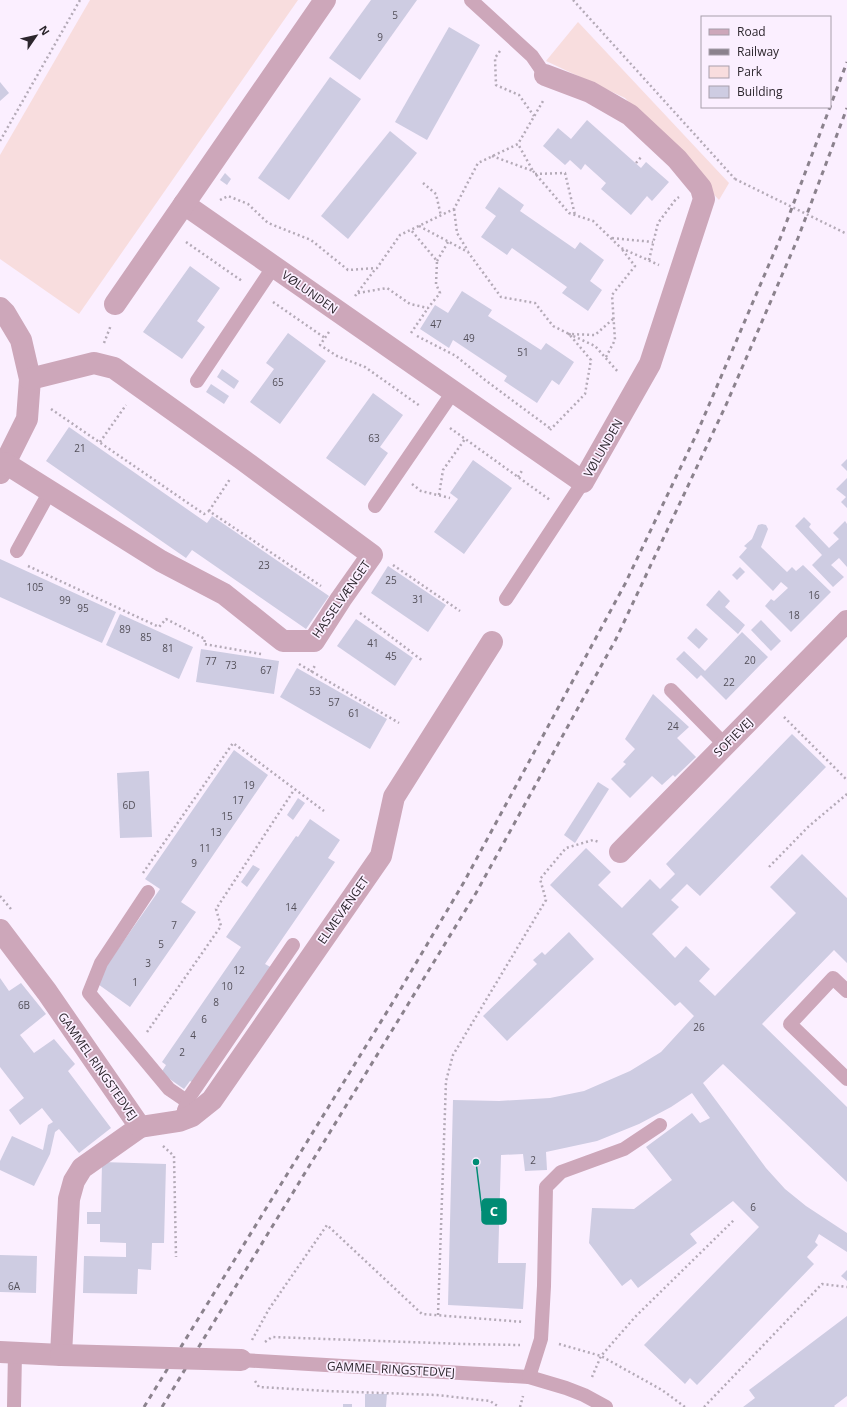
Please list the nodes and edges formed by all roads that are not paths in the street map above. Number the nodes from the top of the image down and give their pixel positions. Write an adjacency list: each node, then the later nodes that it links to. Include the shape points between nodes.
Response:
1 (325, 0): 4 (street)
2 (472, 0): 3 (lane, via 532,56)
3 (545, 75): 12 (street, VØLUNDEN, via 590,92 630,115 678,159 701,188 704,199 650,364)
4 (184, 204): 5 (street, VØLUNDEN); 6 (street)
5 (274, 266): 8 (lane); 10 (street, VØLUNDEN)
6 (115, 304)
7 (0, 308): 9 (street, HASSELVÆNGET, via 21,340)
8 (197, 381)
9 (29, 389): 11 (street, HASSELVÆNGET, via 27,419); 13 (street, HASSELVÆNGET, via 94,363 114,368 372,555 314,641 283,641 224,594 161,561)
10 (453, 392): 12 (street, VØLUNDEN); 14 (lane)
11 (3, 468): 13 (street, HASSELVÆNGET)
12 (583, 482): 16 (lane)
13 (50, 491): 15 (lane)
14 (375, 506)
15 (17, 551)
16 (506, 599)
17 (847, 621): 20 (street, SOFIEVEJ)
18 (492, 642): 28 (street, ELMEVÆNGET, via 394,797 381,856 212,1100 192,1116)
19 (671, 690): 20 (lane)
20 (725, 745): 21 (street, SOFIEVEJ)
21 (620, 852)
22 (148, 892): 27 (lane, via 102,963 89,994 169,1089)
23 (0, 930): 30 (street, GAMMEL RINGSTEDVEJ, via 47,992)
24 (293, 945): 27 (lane)
25 (847, 991): 26 (lane, via 833,978 790,1024)
26 (847, 1078)
27 (188, 1102): 28 (lane)
28 (179, 1122): 30 (street, ELMEVÆNGET)
29 (660, 1125): 34 (lane, via 624,1149 561,1172 546,1187 541,1339)
30 (140, 1127): 32 (street, GAMMEL RINGSTEDVEJ, via 82,1168 74,1181 69,1199)
31 (8, 1353): 32 (street, GAMMEL RINGSTEDVEJ); 35 (lane)
32 (61, 1355): 33 (street, GAMMEL RINGSTEDVEJ, bridge)
33 (246, 1356): 34 (lane, GAMMEL RINGSTEDVEJ)
34 (529, 1377): 36 (lane, GAMMEL RINGSTEDVEJ, via 584,1395)
35 (14, 1407)
36 (606, 1407)

